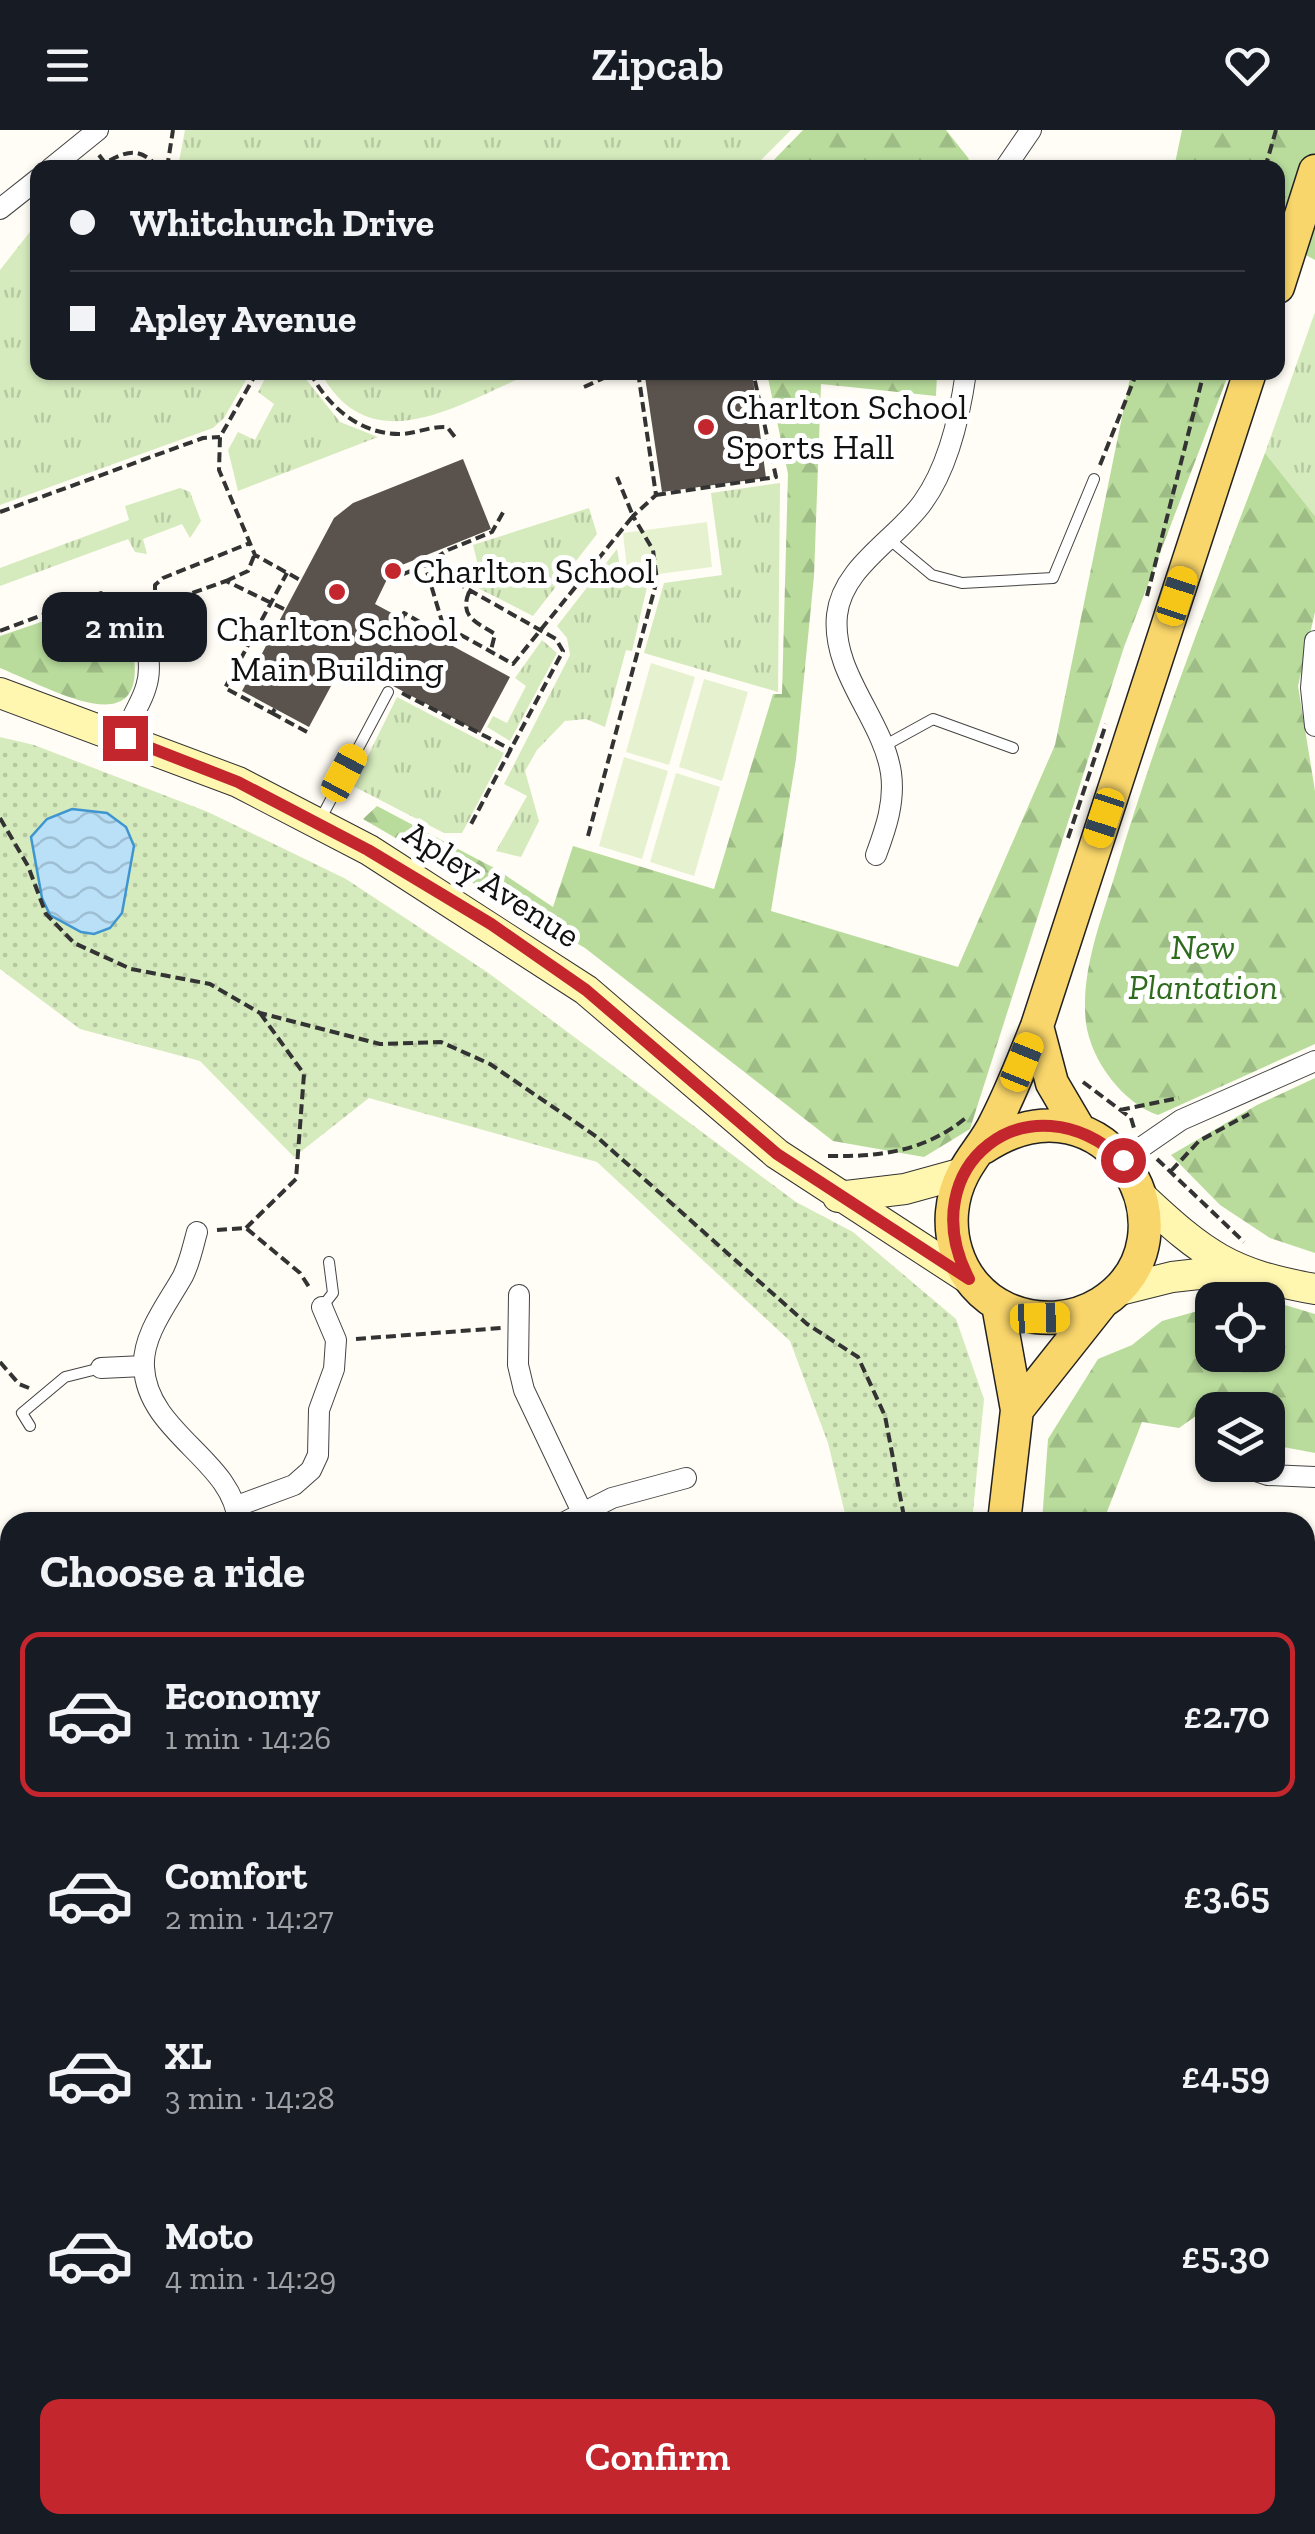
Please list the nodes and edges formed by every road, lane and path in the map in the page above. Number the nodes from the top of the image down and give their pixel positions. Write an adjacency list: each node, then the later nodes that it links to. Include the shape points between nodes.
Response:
1 (173, 130): 9 (path)
2 (1031, 130): 10 (street)
3 (1276, 130): 11 (path)
4 (92, 135): 5 (street); 6 (path)
5 (62, 160)
6 (104, 160)
7 (113, 160): 8 (path, via 129,150)
8 (150, 160)
9 (168, 160)
10 (1010, 160)
11 (1267, 160)
12 (1315, 172): 15 (main road)
13 (30, 184): 14 (street)
14 (0, 208)
15 (1285, 265)
16 (253, 380): 26 (path)
17 (316, 380): 27 (path, via 356,423 400,434 447,427)
18 (599, 380): 25 (path)
19 (639, 380): 30 (path)
20 (756, 380): 30 (path, via 776,477)
21 (965, 380): 34 (street, via 960,417 927,497)
22 (1134, 380): 29 (path)
23 (1202, 380): 44 (path)
24 (1247, 380): 69 (main road)
25 (584, 387)
26 (220, 437): 32 (path); 35 (path, via 219,470)
27 (456, 437)
28 (617, 477): 33 (path)
29 (1094, 479): 34 (lane, via 1054,578 962,582 932,575)
30 (656, 495): 33 (path)
31 (505, 510): 37 (path, via 492,532)
32 (0, 512)
33 (632, 516): 49 (path); 65 (path, via 652,550 658,580)
34 (890, 540): 59 (street, via 846,586 837,615 840,649)
35 (250, 543): 36 (path); 46 (path, via 163,578)
36 (255, 555): 38 (path); 41 (path, via 248,571)
37 (425, 565): 39 (path, via 394,578); 42 (path); 48 (path)
38 (287, 573): 40 (path); 43 (path)
39 (389, 574)
40 (300, 580)
41 (226, 581): 43 (path); 46 (path)
42 (470, 592): 49 (path); 52 (path, via 470,620 495,634)
43 (269, 604): 45 (path); 57 (path, via 226,688)
44 (1145, 606)
45 (284, 609)
46 (138, 616): 50 (path, via 101,593); 58 (street, via 148,653 146,686)
47 (402, 618): 48 (path, via 404,613 440,633)
48 (443, 626): 52 (path)
49 (540, 629): 52 (path, via 513,664); 61 (path, via 556,638 562,656)
50 (0, 631)
51 (1315, 641): 56 (street)
52 (490, 652)
53 (388, 692): 61 (path, via 398,691); 63 (lane)
54 (0, 693): 58 (street, Apley Avenue)
55 (1107, 719): 66 (path)
56 (1315, 726)
57 (307, 732)
58 (125, 738): 63 (street, Apley Avenue, via 238,782)
59 (881, 748): 60 (lane, via 932,719); 67 (street, via 891,771 891,813)
60 (1013, 748)
61 (512, 750): 64 (path)
62 (0, 818): 68 (path, via 46,914 74,943 131,969 210,984)
63 (318, 824): 83 (street, Apley Avenue, via 491,924 586,990 777,1154)
64 (470, 826)
65 (588, 836)
66 (1065, 851)
67 (876, 854)
68 (260, 1013): 85 (path, via 304,1074 296,1179); 108 (path, via 380,1044 441,1042 490,1064 597,1136 807,1324 858,1357 885,1416)
69 (1037, 1026): 77 (main road, via 1052,1083); 79 (main road)
70 (1315, 1061): 80 (street, via 1181,1120)
71 (1077, 1078): 75 (path)
72 (1187, 1096): 75 (path)
73 (1262, 1107): 82 (path, via 1199,1142)
74 (977, 1108): 78 (path, via 940,1140 871,1156)
75 (1120, 1110): 76 (path)
76 (1131, 1118)
77 (1079, 1129): 79 (main road, via 1028,1126); 80 (main road)
78 (812, 1149)
79 (973, 1160): 83 (street, via 905,1189); 89 (main road, via 953,1199 950,1226)
80 (1123, 1160): 84 (main road)
81 (1164, 1164): 82 (path)
82 (1171, 1171): 87 (path)
83 (838, 1196): 89 (street, Apley Avenue)
84 (1142, 1197): 87 (street, via 1182,1234); 92 (main road, via 1144,1231 1135,1263)
85 (246, 1228): 86 (path); 94 (path, via 300,1272)
86 (197, 1232): 97 (street, via 185,1272 156,1320)
87 (1240, 1256): 90 (street); 92 (street)
88 (329, 1262): 94 (lane, via 333,1293)
89 (969, 1279): 93 (main road)
90 (1315, 1288)
91 (519, 1295): 95 (street)
92 (1109, 1296): 93 (main road, via 1083,1312 1051,1318); 99 (main road)
93 (998, 1305): 99 (main road)
94 (322, 1307): 96 (street)
95 (519, 1327): 96 (path); 106 (street, via 524,1390)
96 (336, 1340): 105 (street, via 311,1470)
97 (144, 1366): 98 (street); 104 (street, via 164,1416)
98 (101, 1368): 100 (lane, via 65,1377 22,1414)
99 (1017, 1410): 109 (main road)
100 (30, 1426)
101 (1285, 1476): 102 (street)
102 (1315, 1477)
103 (686, 1478): 107 (street)
104 (236, 1512)
105 (242, 1512)
106 (572, 1512)
107 (585, 1512)
108 (903, 1512)
109 (1005, 1512)

